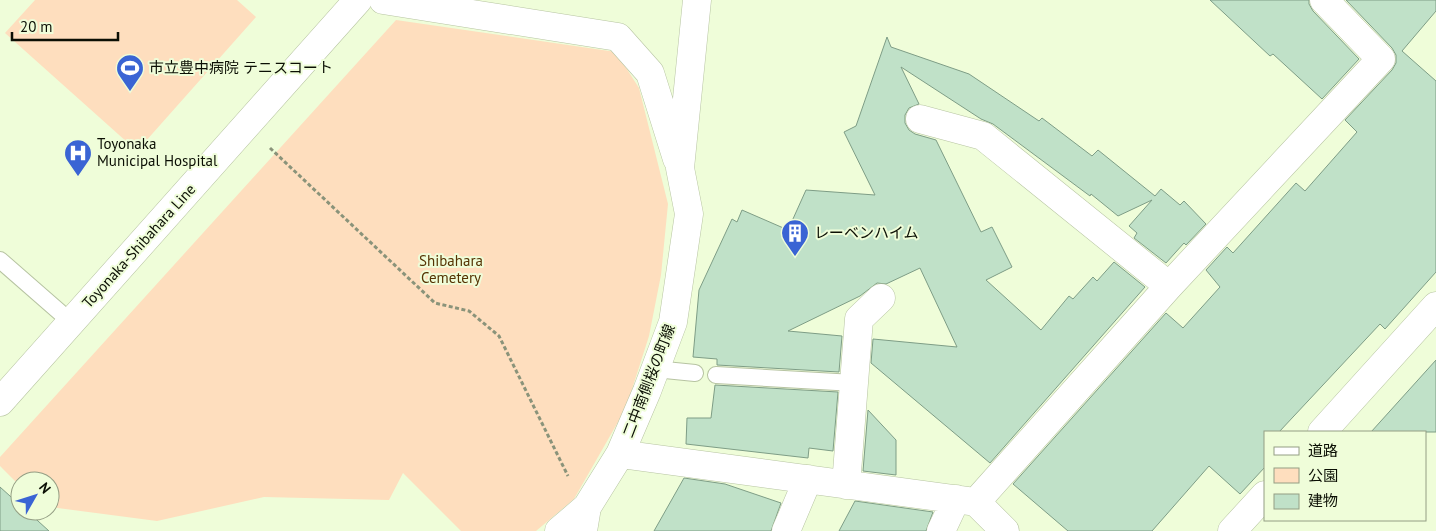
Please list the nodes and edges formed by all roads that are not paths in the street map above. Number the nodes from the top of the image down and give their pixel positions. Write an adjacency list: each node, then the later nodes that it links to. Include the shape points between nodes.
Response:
1 (358, 0): 11 (street, Toyonaka-Shibahara Line)
2 (383, 0): 6 (street, via 618,37 650,74)
3 (697, 0): 6 (street, 二中南側桜の町線)
4 (1324, 0): 8 (street, via 1381,59)
5 (920, 118): 8 (street, via 983,136)
6 (680, 168): 12 (street, 二中南側桜の町線, via 690,214 673,322)
7 (0, 260): 11 (lane)
8 (1170, 286): 22 (street)
9 (881, 298): 15 (street, via 859,319)
10 (1436, 306): 17 (street)
11 (71, 322): 16 (street, Toyonaka-Shibahara Line)
12 (655, 369): 13 (lane); 18 (street, 二中南側桜の町線)
13 (694, 373)
14 (716, 374): 15 (lane)
15 (854, 382): 20 (street)
16 (0, 402)
17 (1323, 431)
18 (620, 454): 19 (street, 二中南側桜の町線); 23 (street)
19 (808, 479): 20 (street, 二中南側桜の町線); 25 (street)
20 (846, 485): 22 (street, 二中南側桜の町線)
21 (1264, 496): 28 (street)
22 (966, 501): 26 (street); 27 (street)
23 (585, 519): 24 (street)
24 (559, 531)
25 (786, 531)
26 (941, 531)
27 (1005, 531)
28 (1232, 531)

